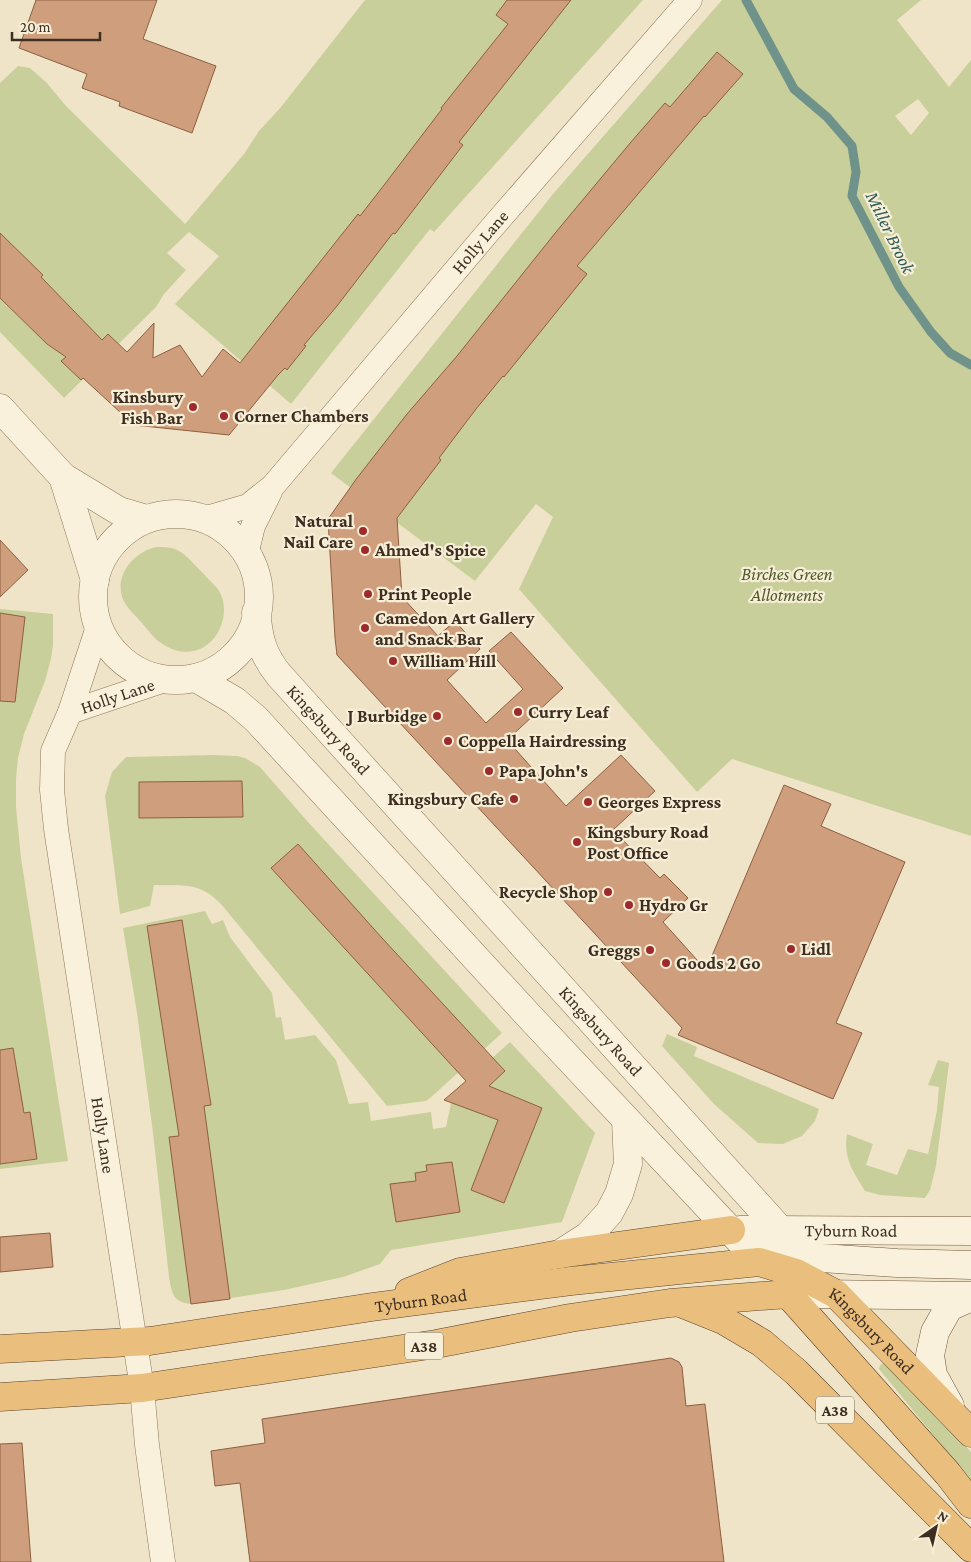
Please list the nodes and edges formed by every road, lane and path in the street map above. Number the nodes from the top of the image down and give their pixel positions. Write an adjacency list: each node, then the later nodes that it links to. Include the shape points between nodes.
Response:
1 (690, 0): 4 (street, Holly Lane)
2 (0, 408): 3 (street)
3 (63, 477): 5 (street, via 119,511); 8 (street)
4 (273, 486): 6 (street, Holly Lane, via 248,506); 7 (street, Holly Lane, via 253,526)
5 (146, 519): 6 (street, via 166,514 185,514); 8 (street, via 121,535 109,548)
6 (203, 519): 7 (street, via 232,535)
7 (246, 555): 9 (street, via 258,592)
8 (95, 580): 10 (street, via 93,602)
9 (256, 612): 11 (street, via 253,630 239,652 217,670); 16 (street, Kingsbury Road, via 260,642 268,662 279,675)
10 (98, 627): 12 (street, via 114,653 127,664 149,676); 13 (street, Holly Lane)
11 (196, 678): 12 (street); 14 (street, via 235,701 256,719)
12 (165, 680): 13 (street, Holly Lane)
13 (70, 712): 27 (street, Holly Lane, via 54,751 52,790 56,829)
14 (626, 1120): 15 (street); 18 (street, via 628,1164 619,1194 609,1213 588,1236)
15 (731, 1230): 16 (street, Tyburn Road); 18 (highway); 19 (street, via 773,1249); 20 (street)
16 (780, 1230): 17 (street, Tyburn Road); 19 (street, Kingsbury Road)
17 (971, 1232)
18 (560, 1254): 26 (highway, via 460,1272)
19 (806, 1257): 21 (street); 23 (street, Kingsbury Road)
20 (759, 1262): 22 (street); 23 (highway, Tyburn Road, via 796,1273); 26 (highway, Tyburn Road, via 571,1281)
21 (971, 1264)
22 (788, 1294): 23 (street, Tyburn Road); 25 (highway, A38); 32 (highway)
23 (836, 1294): 24 (street, Tyburn Road); 31 (highway, Kingsbury Road)
24 (971, 1296): 31 (street, via 950,1307 935,1332 930,1355 933,1375)
25 (677, 1302): 29 (highway, A38, via 570,1318 436,1344); 33 (highway, A38, via 723,1320 776,1353)
26 (372, 1307): 27 (highway, Tyburn Road)
27 (135, 1342): 28 (highway, Tyburn Road); 29 (street, Holly Lane)
28 (0, 1348)
29 (142, 1388): 30 (highway, A38); 34 (street, Holly Lane)
30 (0, 1397)
31 (964, 1427)
32 (971, 1504)
33 (971, 1548)
34 (163, 1562)

